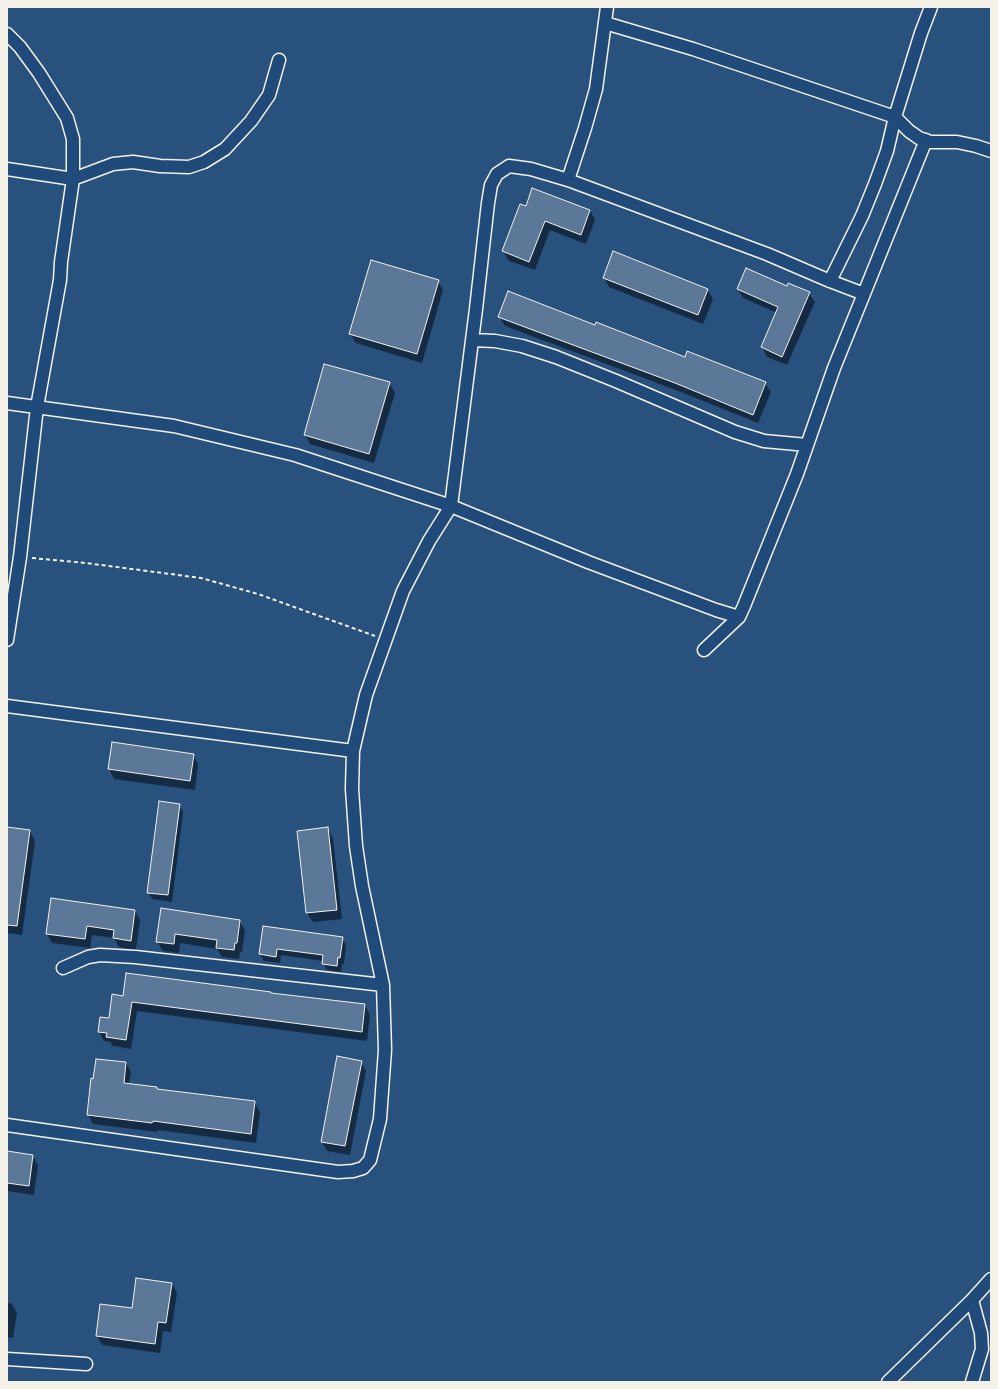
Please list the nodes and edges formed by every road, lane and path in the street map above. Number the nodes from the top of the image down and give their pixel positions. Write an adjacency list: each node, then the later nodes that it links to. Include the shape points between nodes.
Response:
1 (608, 7): 3 (street)
2 (931, 7): 6 (street)
3 (605, 23): 6 (street, via 693,49); 11 (street, via 596,89)
4 (7, 34): 10 (street, via 39,73 67,118 73,139)
5 (279, 60): 10 (street, via 269,94 250,121 224,149 204,162 189,167 133,162 113,164)
6 (895, 118): 7 (street, via 909,131); 12 (street, via 875,184)
7 (926, 140): 8 (street, via 957,142); 13 (street)
8 (991, 151)
9 (7, 169): 10 (street)
10 (73, 179): 16 (street, via 60,280)
11 (568, 180): 12 (street, via 760,251); 14 (street, via 531,169 509,166 497,174 491,185 488,203)
12 (830, 281): 13 (street)
13 (864, 294): 17 (street)
14 (472, 340): 17 (street, via 522,346 556,356 735,432 764,441); 18 (street)
15 (7, 403): 16 (street)
16 (36, 407): 18 (street, via 174,426 295,455); 19 (street)
17 (807, 445): 20 (street)
18 (451, 506): 20 (street, via 588,562); 21 (street, via 403,591)
19 (20, 558): 21 (path, via 86,563 201,578 258,594); 22 (street)
20 (739, 617): 23 (street)
21 (386, 639): 25 (street, via 366,695)
22 (7, 640)
23 (704, 650)
24 (7, 706): 25 (street)
25 (353, 751): 27 (street, via 352,789 356,846)
26 (62, 968): 27 (street, via 100,955)
27 (383, 985): 28 (street, via 385,1050 380,1119 370,1160 364,1168 338,1172)
28 (7, 1125)
29 (991, 1279): 30 (street)
30 (972, 1300): 33 (street); 34 (street, via 981,1333 982,1349)
31 (7, 1359): 32 (street)
32 (86, 1364)
33 (888, 1382)
34 (972, 1382)

